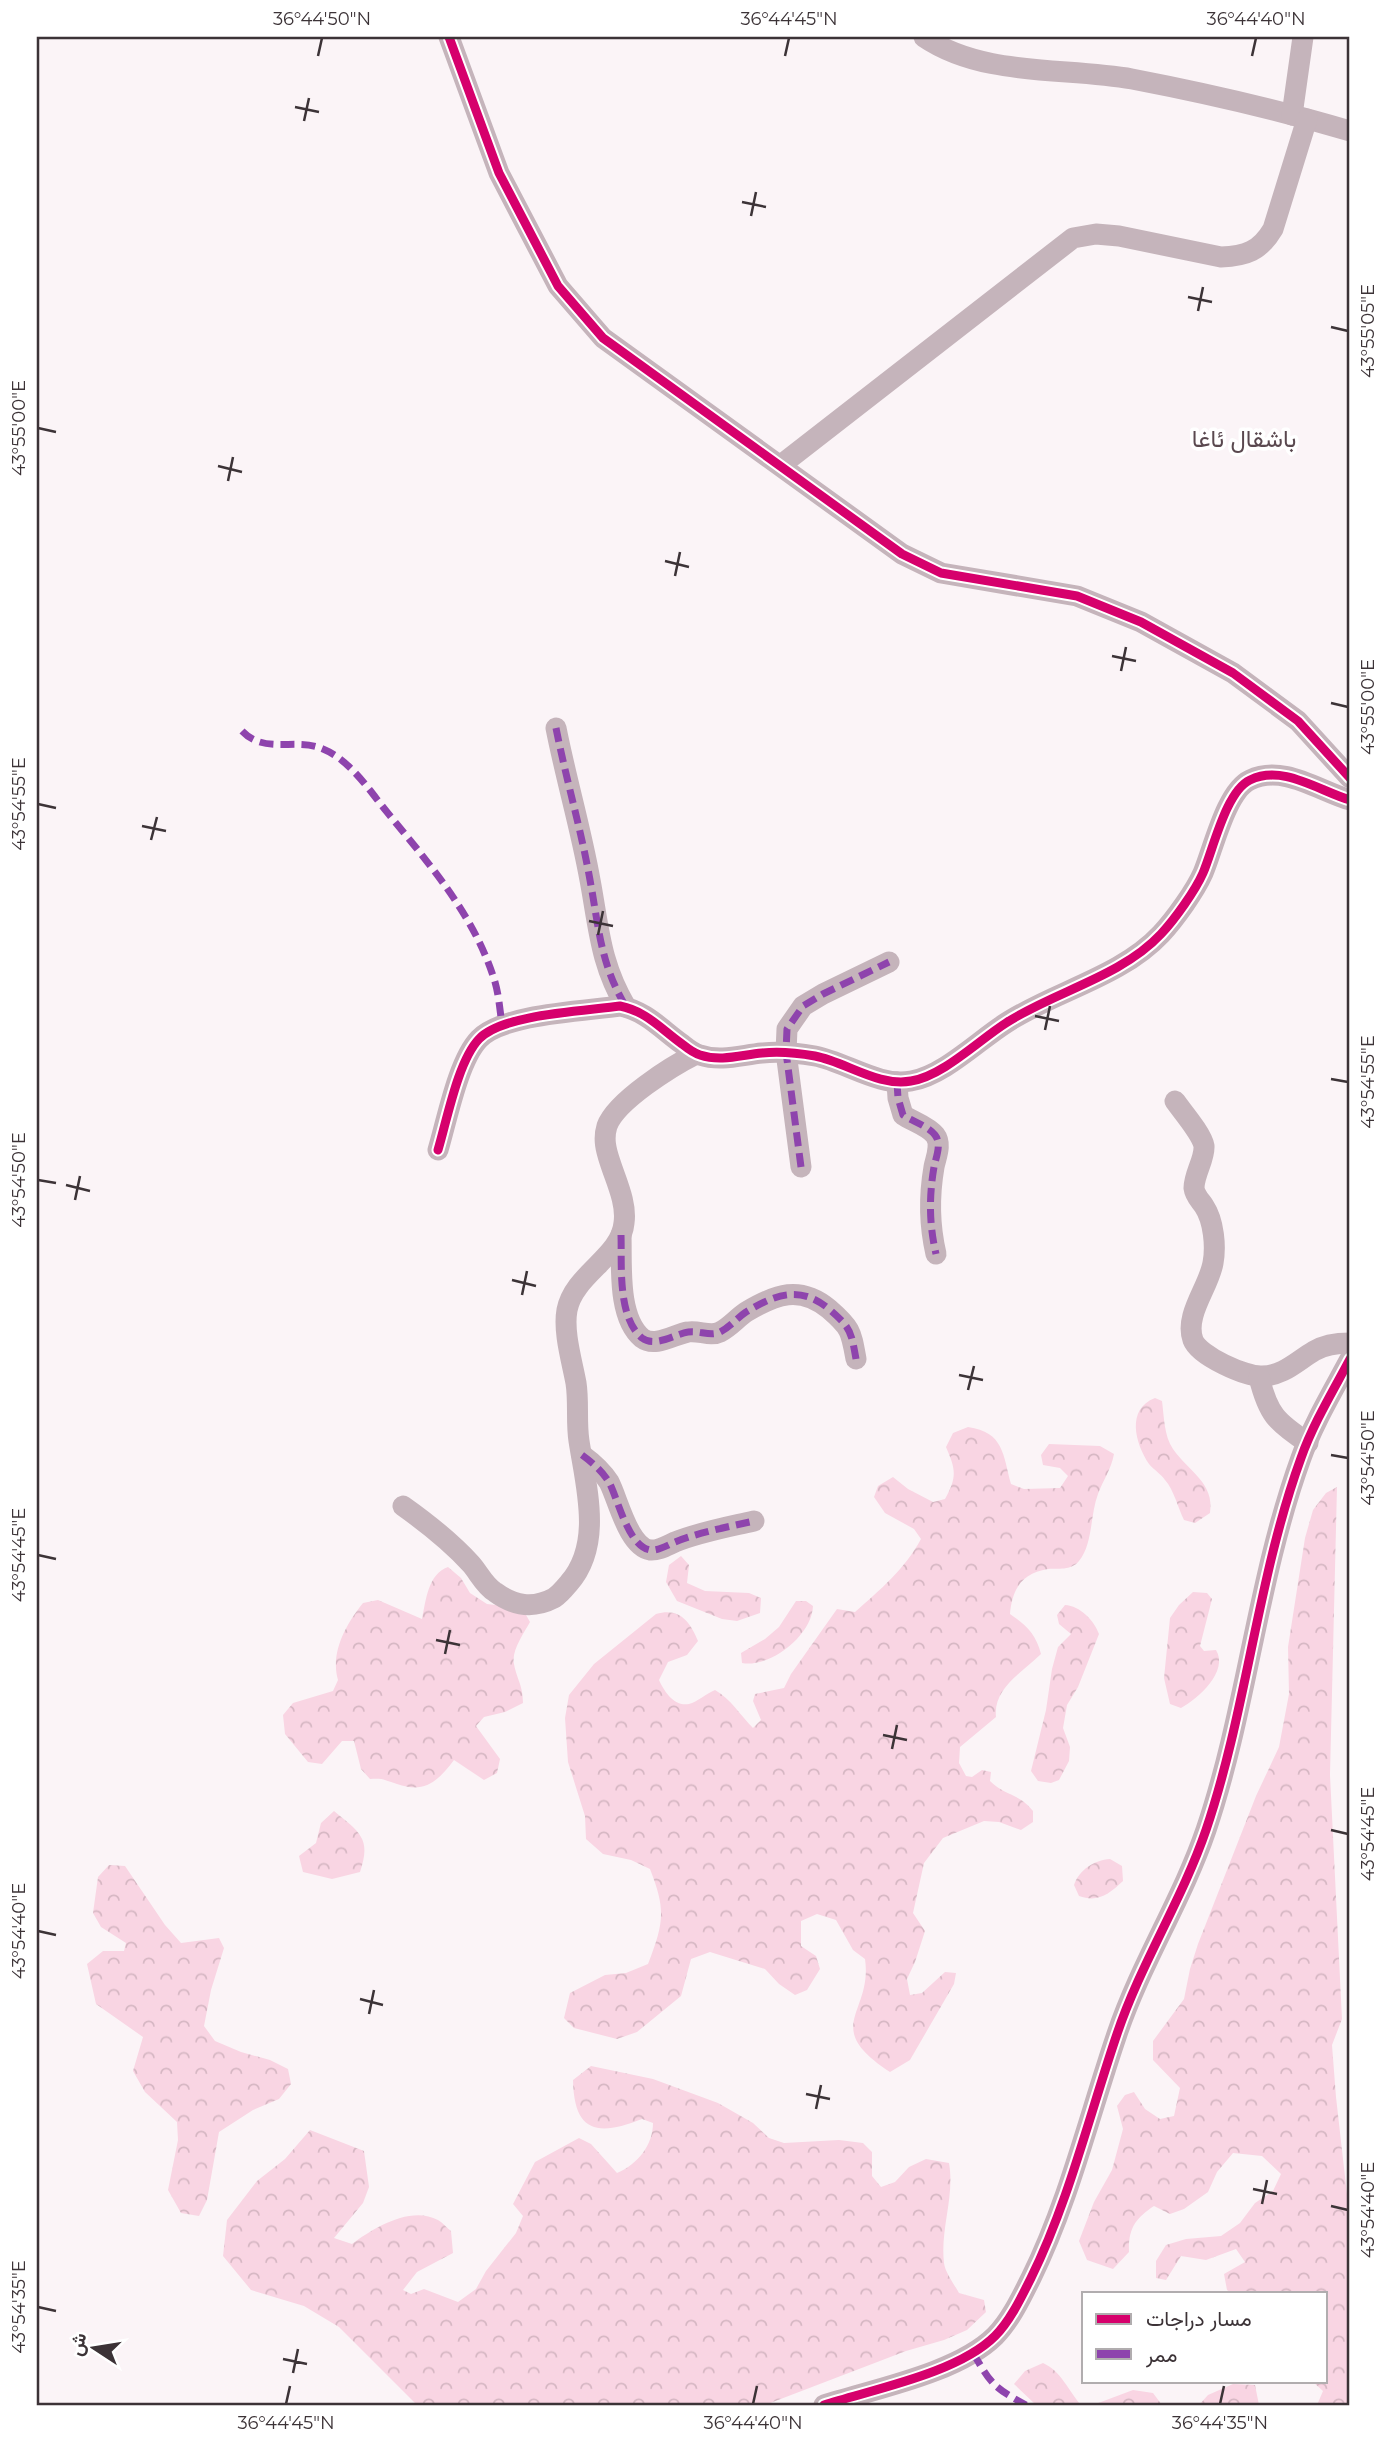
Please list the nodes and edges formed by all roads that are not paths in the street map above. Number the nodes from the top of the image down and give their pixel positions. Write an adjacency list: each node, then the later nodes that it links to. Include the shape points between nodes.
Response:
1 (449, 37): 6 (street, via 499,173 558,286 603,338)
2 (924, 37): 4 (street, via 944,50 995,63 1129,79)
3 (1303, 37): 4 (street)
4 (1300, 117): 5 (street); 6 (street, via 1273,229 1265,243 1236,257 1221,257 1119,236 1073,238)
5 (1350, 131)
6 (780, 466): 8 (street, via 902,554 941,573 1077,596 1141,622 1233,673 1298,721)
7 (556, 728): 11 (street, via 600,945)
8 (1350, 778)
9 (1350, 800): 14 (street, via 1280,774 1247,781 1227,809 1203,874 1161,935 1077,989 1006,1023 938,1070 915,1081)
10 (889, 962): 12 (street, via 803,1006 787,1029)
11 (626, 1007): 13 (street, via 646,1015); 16 (street, via 515,1020 480,1038 458,1081)
12 (786, 1052): 13 (street, via 713,1058); 14 (street, via 815,1056); 17 (street)
13 (696, 1054): 18 (street, via 649,1083 606,1128 604,1141 623,1206)
14 (897, 1082): 19 (street, via 903,1115 929,1129 939,1146 930,1195)
15 (1175, 1101): 23 (street, via 1204,1147 1194,1188 1214,1238 1214,1261 1192,1322 1193,1339 1216,1361)
16 (438, 1150)
17 (801, 1167)
18 (621, 1234): 21 (street, via 624,1299 646,1340 690,1331 714,1334 773,1298 803,1294 814,1298 852,1332); 25 (street, via 620,1241 588,1272 567,1310)
19 (936, 1254)
20 (1350, 1343): 23 (street, via 1316,1349 1277,1374)
21 (856, 1359)
22 (1350, 1359): 24 (street)
23 (1259, 1377): 24 (street, via 1273,1416)
24 (1308, 1443): 28 (street, via 1285,1506 1206,1830 1134,1989 1058,2216 1019,2302 996,2336 973,2353 942,2368)
25 (582, 1455): 26 (street, via 589,1534 585,1556 559,1595 540,1605 523,1604 493,1592 472,1565); 27 (street, via 608,1482 631,1533 650,1549)
26 (403, 1506)
27 (754, 1521)
28 (824, 2405)

